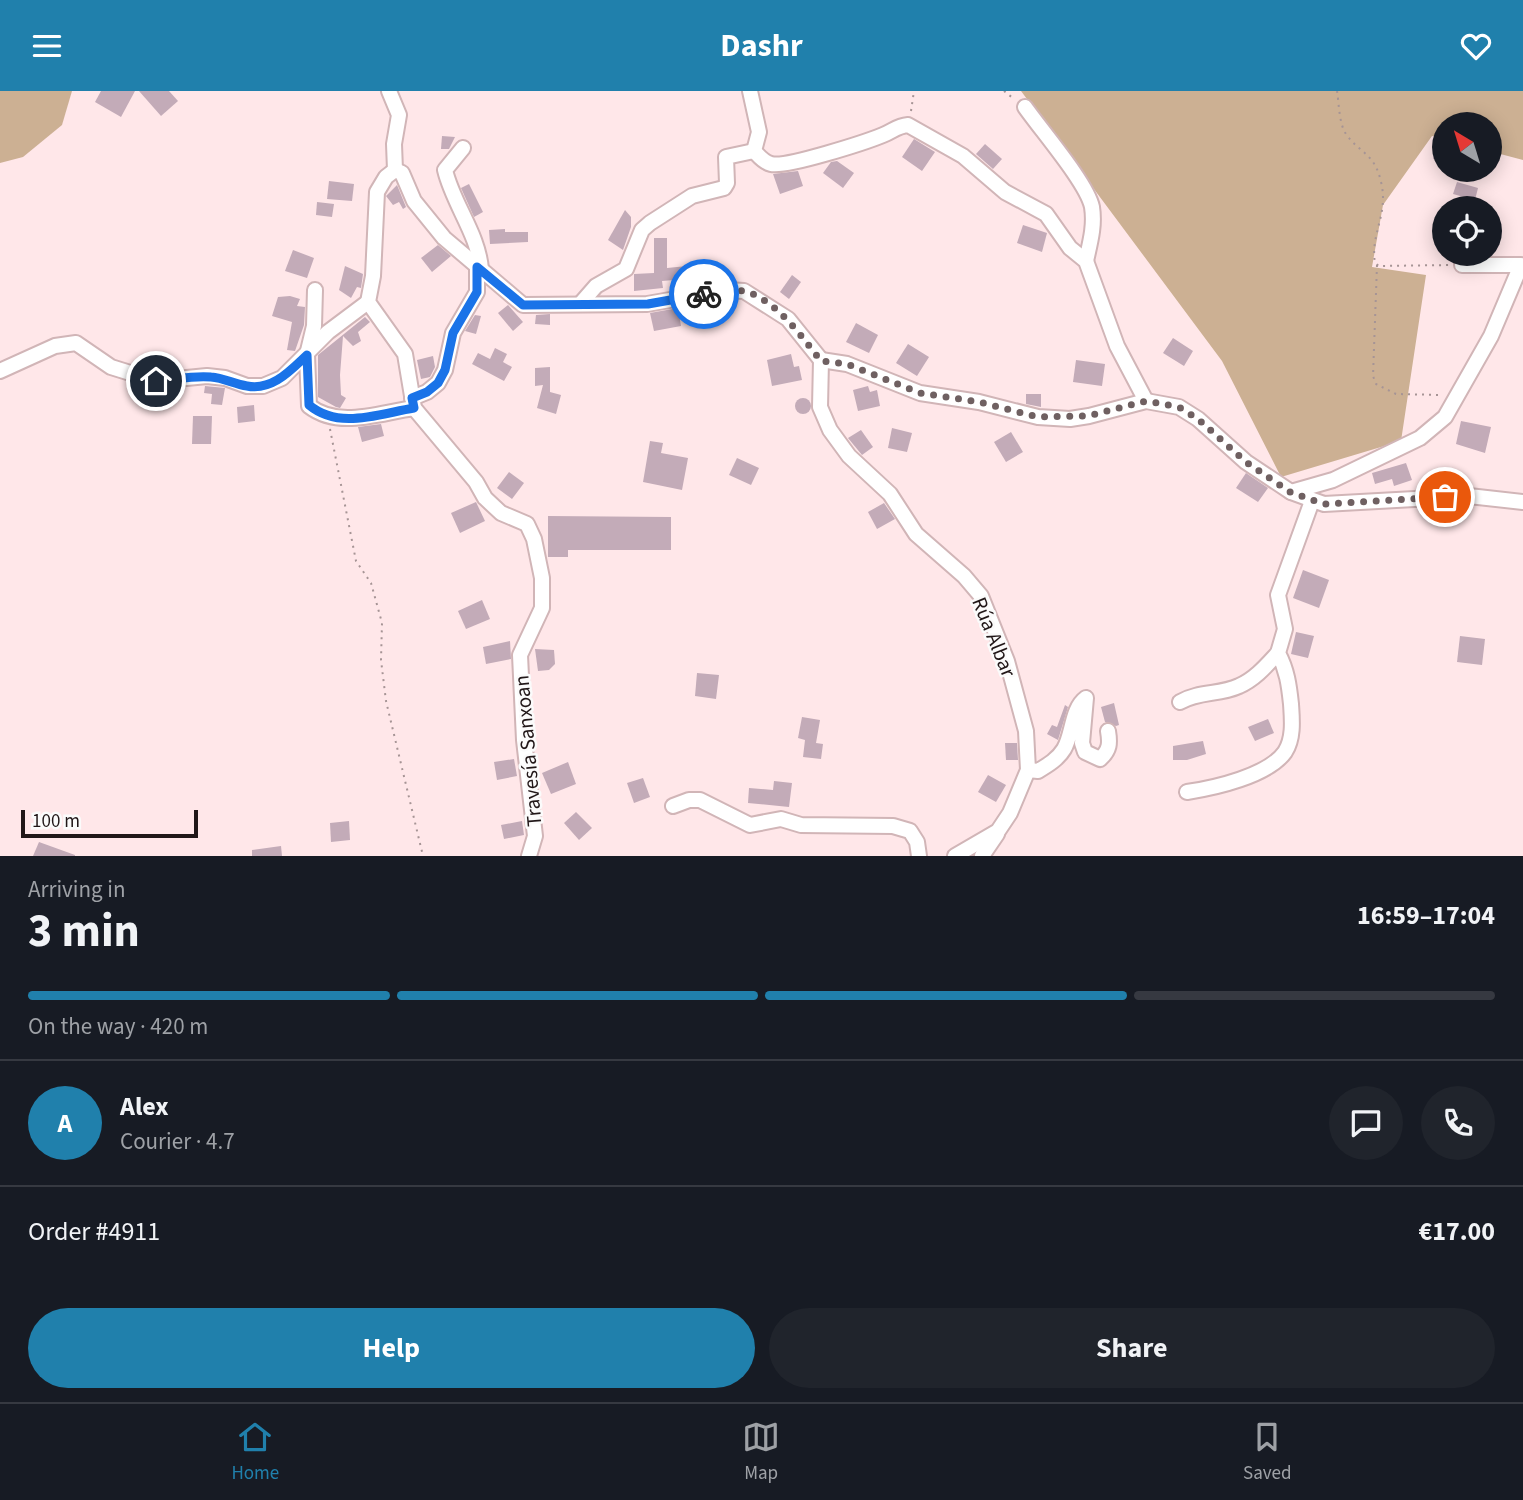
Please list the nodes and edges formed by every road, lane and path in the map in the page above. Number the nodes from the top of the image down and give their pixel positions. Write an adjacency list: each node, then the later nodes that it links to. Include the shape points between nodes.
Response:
1 (389, 91): 9 (street, via 399,115)
2 (750, 91): 8 (street, via 759,132)
3 (914, 91): 6 (path)
4 (1337, 91): 11 (path, via 1345,134 1377,167 1385,205 1374,256)
5 (1025, 107): 10 (street, via 1091,204 1093,227)
6 (908, 125): 8 (street, via 810,158 773,165); 10 (street, via 963,156 1005,192 1046,214 1070,248)
7 (463, 148): 14 (street, via 445,170 480,255)
8 (754, 151): 17 (street, via 726,157 724,188 692,196 642,230 626,269 596,286)
9 (395, 170): 14 (street, via 402,173 414,201 444,238); 16 (street, via 377,192)
10 (1086, 261): 22 (street, via 1117,346)
11 (1377, 264): 12 (path); 21 (path, via 1376,384 1396,394)
12 (1432, 265)
13 (1502, 265): 21 (street, via 1521,265 1491,336)
14 (479, 268): 17 (street, via 523,305); 23 (street, via 477,292 453,333 445,370 438,383)
15 (315, 290): 18 (street)
16 (368, 302): 18 (street, via 328,332); 23 (street, via 405,354)
17 (582, 302): 19 (street, via 648,304 744,291 788,319)
18 (307, 355): 20 (street, via 282,378 263,386 207,376 156,381 111,367 76,343 55,346); 24 (street, via 309,405)
19 (821, 361): 22 (street, via 847,364 920,393 1038,417 1079,418); 31 (street, Rúa Albar, via 820,407 830,430 849,456 890,494 916,534 981,596 1026,731)
20 (0, 371)
21 (1457, 397): 25 (street, via 1445,417 1420,438 1333,480)
22 (1146, 401): 25 (street, via 1179,407 1198,419 1246,462)
23 (413, 403): 24 (street, via 338,420); 36 (street, Travesía Sanxoan, via 485,498 500,513 527,524 534,539 542,578 541,608 520,655 535,836)
24 (327, 417): 35 (path, via 356,561 371,583 382,623 386,701)
25 (1290, 492): 26 (street)
26 (1312, 501): 27 (street, via 1469,496); 28 (street, via 1278,595 1285,629)
27 (1523, 502)
28 (1278, 653): 29 (street, via 1238,687 1193,695); 32 (street, via 1287,671 1292,728 1285,751 1271,764 1217,788)
29 (1180, 702)
30 (1108, 731): 31 (street, via 1110,741 1100,759 1085,752 1086,698 1056,760 1038,771)
31 (1028, 770): 34 (street, Rúa Albar)
32 (1187, 792)
33 (673, 806): 37 (street, via 700,800 750,825 781,819 801,825 893,826 910,831)
34 (998, 831): 38 (street); 39 (street, Rúa Albar)
35 (423, 856)
36 (529, 856)
37 (919, 856)
38 (955, 856)
39 (982, 856)

